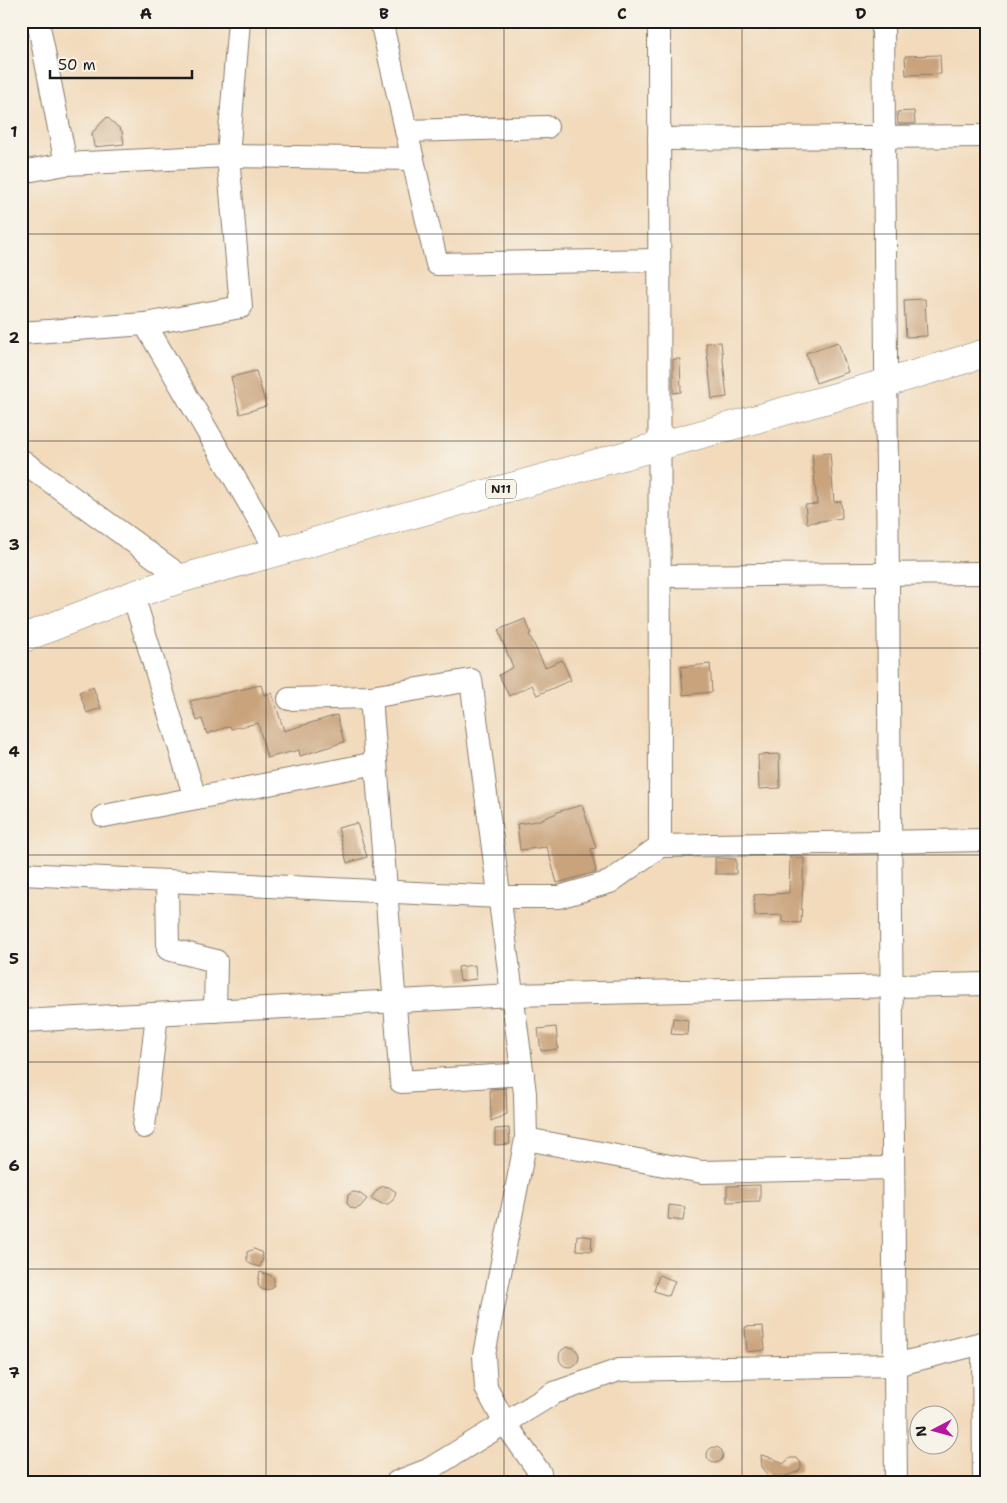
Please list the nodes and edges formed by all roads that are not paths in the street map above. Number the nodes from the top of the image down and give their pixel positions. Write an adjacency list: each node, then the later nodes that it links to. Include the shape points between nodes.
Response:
1 (38, 21): 13 (street)
2 (239, 21): 11 (street)
3 (381, 21): 7 (street)
4 (659, 21): 10 (street)
5 (883, 21): 9 (street)
6 (547, 127): 7 (street)
7 (406, 131): 12 (street)
8 (986, 136): 9 (street)
9 (884, 137): 10 (street); 19 (street)
10 (659, 139): 15 (street)
11 (228, 156): 12 (street); 13 (street); 16 (street, via 241,307)
12 (413, 159): 15 (street, via 437,264)
13 (66, 164): 14 (street)
14 (21, 172)
15 (659, 260): 20 (street)
16 (145, 324): 17 (street); 22 (street)
17 (21, 333)
18 (986, 353): 19 (main road, N11)
19 (886, 383): 20 (main road, N11); 24 (street)
20 (660, 446): 22 (main road, N11); 25 (street)
21 (21, 460): 26 (street)
22 (277, 551): 26 (main road, N11)
23 (986, 573): 24 (street)
24 (888, 574): 25 (street); 35 (street)
25 (660, 576): 36 (street)
26 (182, 578): 27 (main road, N11)
27 (133, 595): 28 (main road, N11); 32 (street)
28 (21, 639)
29 (371, 697): 30 (street); 31 (street); 40 (street, via 471,680)
30 (289, 699)
31 (376, 763): 32 (street); 39 (street)
32 (195, 798): 33 (street)
33 (104, 816)
34 (986, 840): 35 (street)
35 (890, 842): 36 (street); 42 (street)
36 (660, 846): 40 (street, via 610,882 559,897)
37 (21, 874): 38 (street)
38 (167, 881): 39 (street); 45 (street, via 168,949 216,961)
39 (386, 891): 40 (street); 44 (street)
40 (500, 896): 43 (street)
41 (986, 984): 42 (street)
42 (892, 987): 43 (street); 51 (street)
43 (512, 995): 44 (street); 48 (street)
44 (395, 1001): 45 (street); 48 (street, via 401,1082)
45 (215, 1011): 46 (street)
46 (157, 1014): 47 (street); 49 (street)
47 (21, 1020)
48 (523, 1074): 50 (street)
49 (144, 1127)
50 (526, 1139): 51 (street, via 702,1172); 54 (street, via 484,1355 486,1388)
51 (893, 1168): 53 (street)
52 (984, 1342): 53 (street); 59 (street)
53 (895, 1365): 54 (street, via 619,1370 554,1393); 58 (street)
54 (505, 1423): 55 (street); 57 (street, via 540,1473)
55 (428, 1476): 56 (street)
56 (397, 1482)
57 (540, 1482)
58 (896, 1482)
59 (984, 1482)

